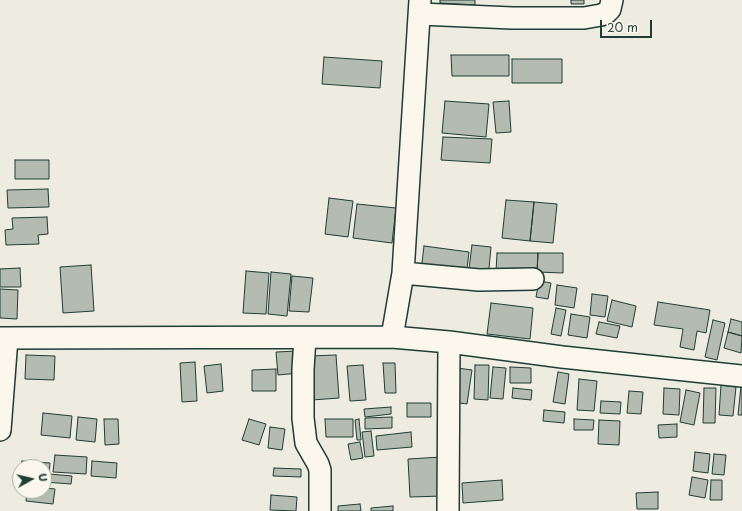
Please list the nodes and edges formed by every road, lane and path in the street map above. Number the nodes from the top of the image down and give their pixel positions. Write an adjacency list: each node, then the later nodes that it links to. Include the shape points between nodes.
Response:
1 (612, 0): 2 (street, via 606,13 584,18 512,18)
2 (420, 7): 3 (street)
3 (403, 273): 4 (street, via 479,280); 5 (street)
4 (533, 279)
5 (392, 337): 7 (street); 8 (street)
6 (3, 338): 7 (street); 10 (street)
7 (305, 338): 11 (street, via 303,418 306,443 320,470)
8 (449, 342): 9 (street); 12 (street)
9 (742, 376)
10 (0, 430)
11 (320, 511)
12 (448, 511)

